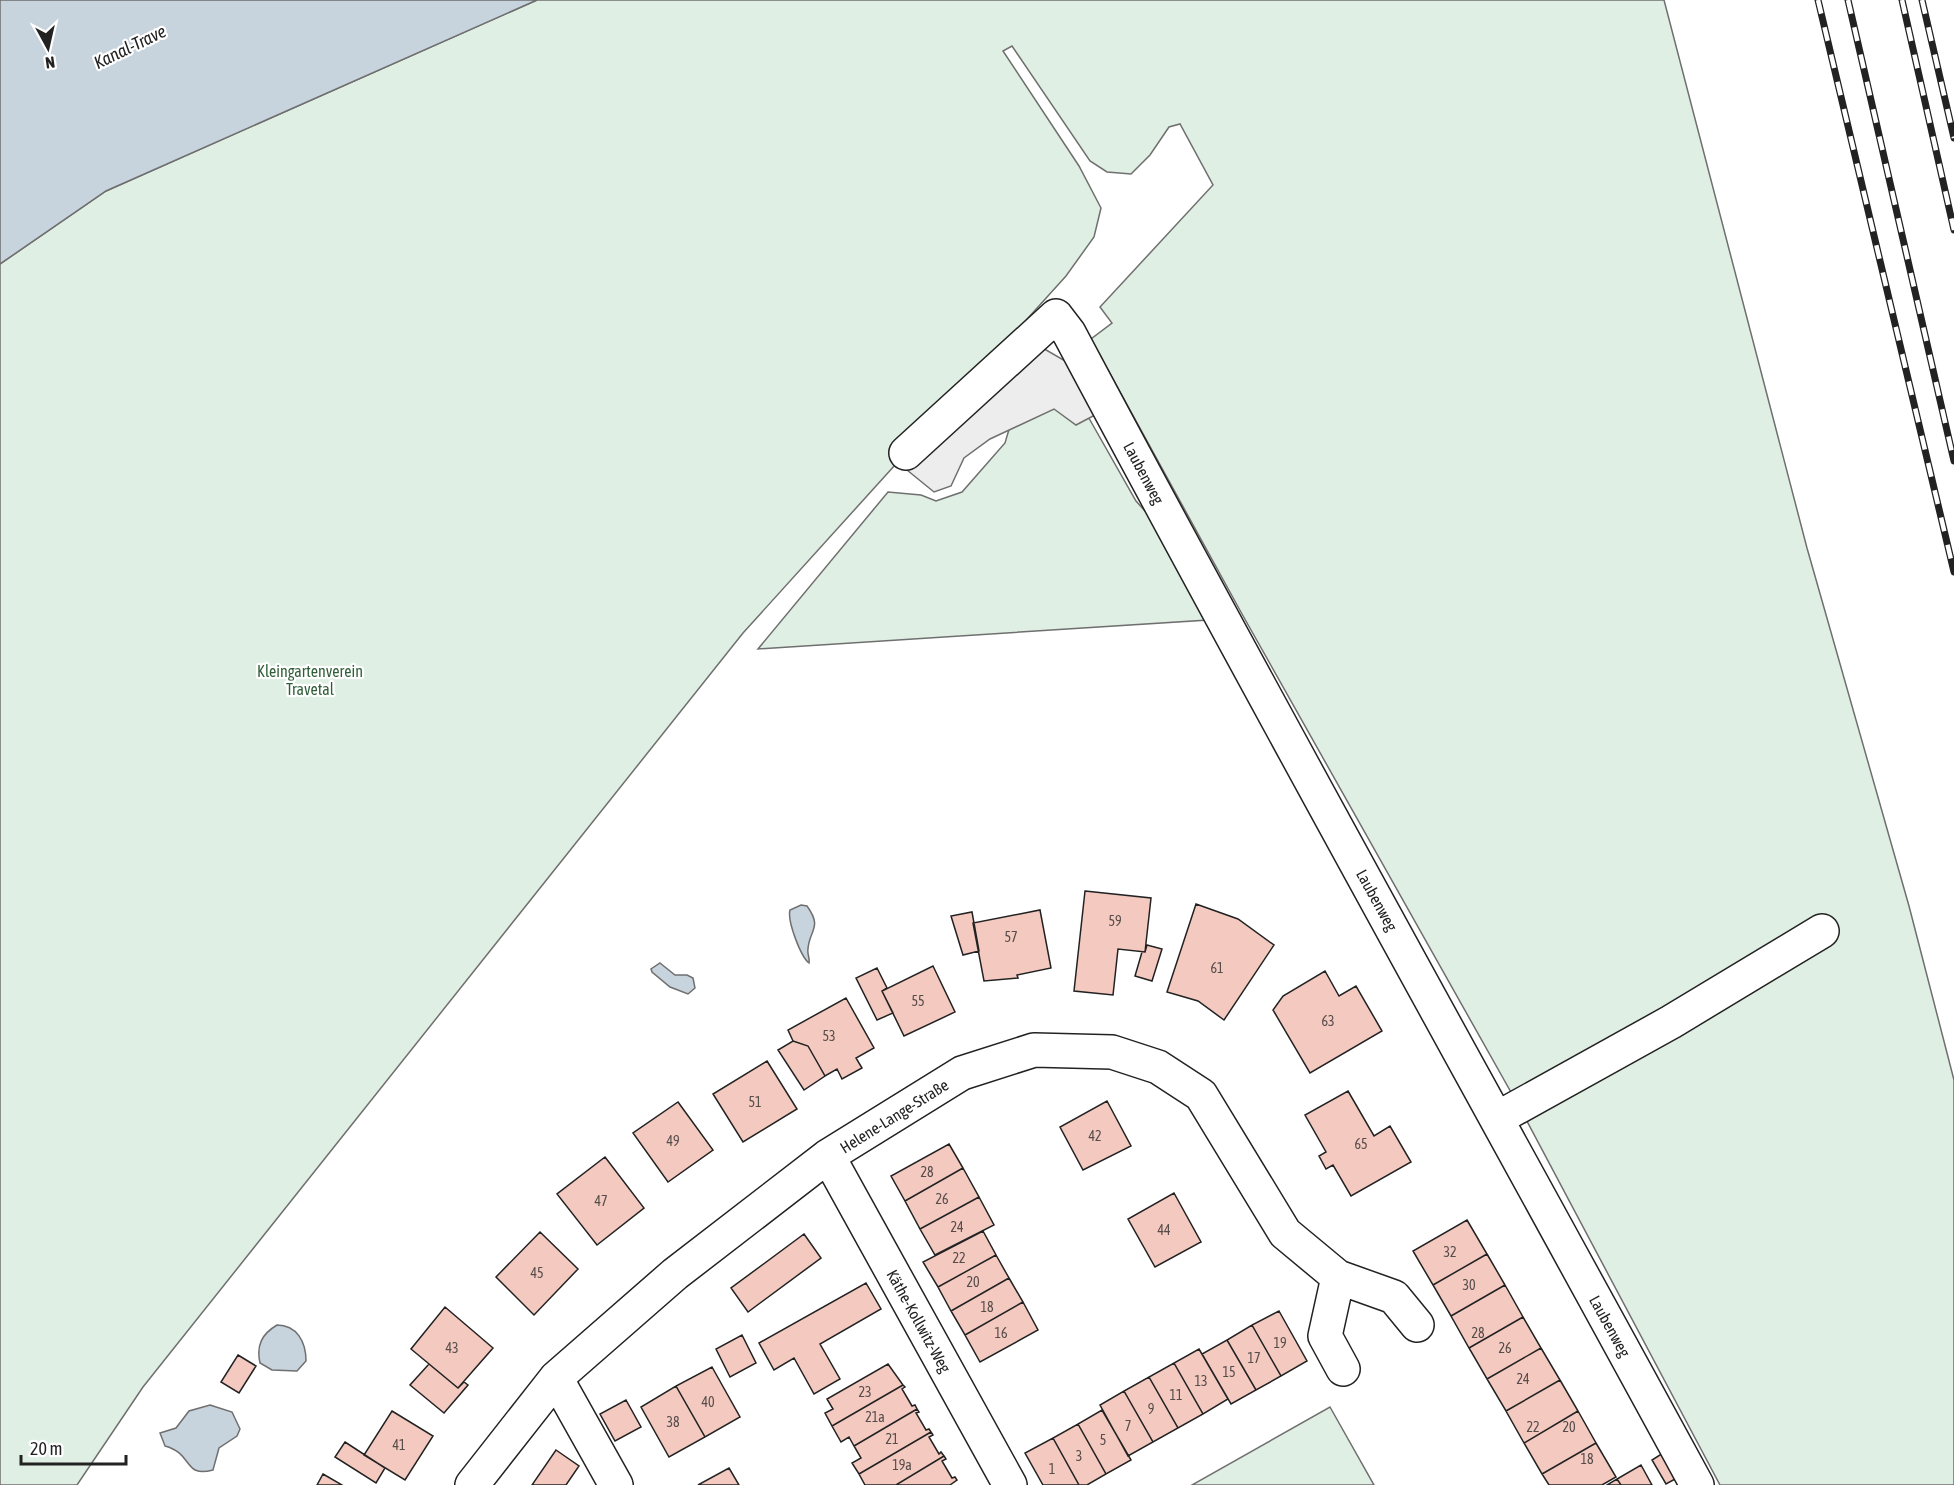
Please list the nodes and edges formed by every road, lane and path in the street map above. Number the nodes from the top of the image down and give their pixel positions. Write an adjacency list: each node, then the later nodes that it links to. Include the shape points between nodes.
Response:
1 (906, 453): 3 (street, Laubenweg, via 1056,316 1069,333 1220,617)
2 (1822, 931): 3 (street, via 1671,1022)
3 (1498, 1118): 12 (street, Laubenweg)
4 (828, 1156): 5 (street, Helene-Lange-Straße, via 962,1073 1034,1050 1112,1052 1158,1067 1201,1095 1286,1233); 8 (street, Helene-Lange-Straße, via 675,1274); 11 (street, Käthe-Kollwitz-Weg)
5 (1338, 1277): 6 (street, Helene-Lange-Straße, via 1394,1297); 7 (street, via 1325,1336)
6 (1417, 1325)
7 (1343, 1369)
8 (556, 1378): 9 (street, Helene-Lange-Straße); 10 (street)
9 (472, 1485)
10 (616, 1485)
11 (1010, 1485)
12 (1697, 1485)

